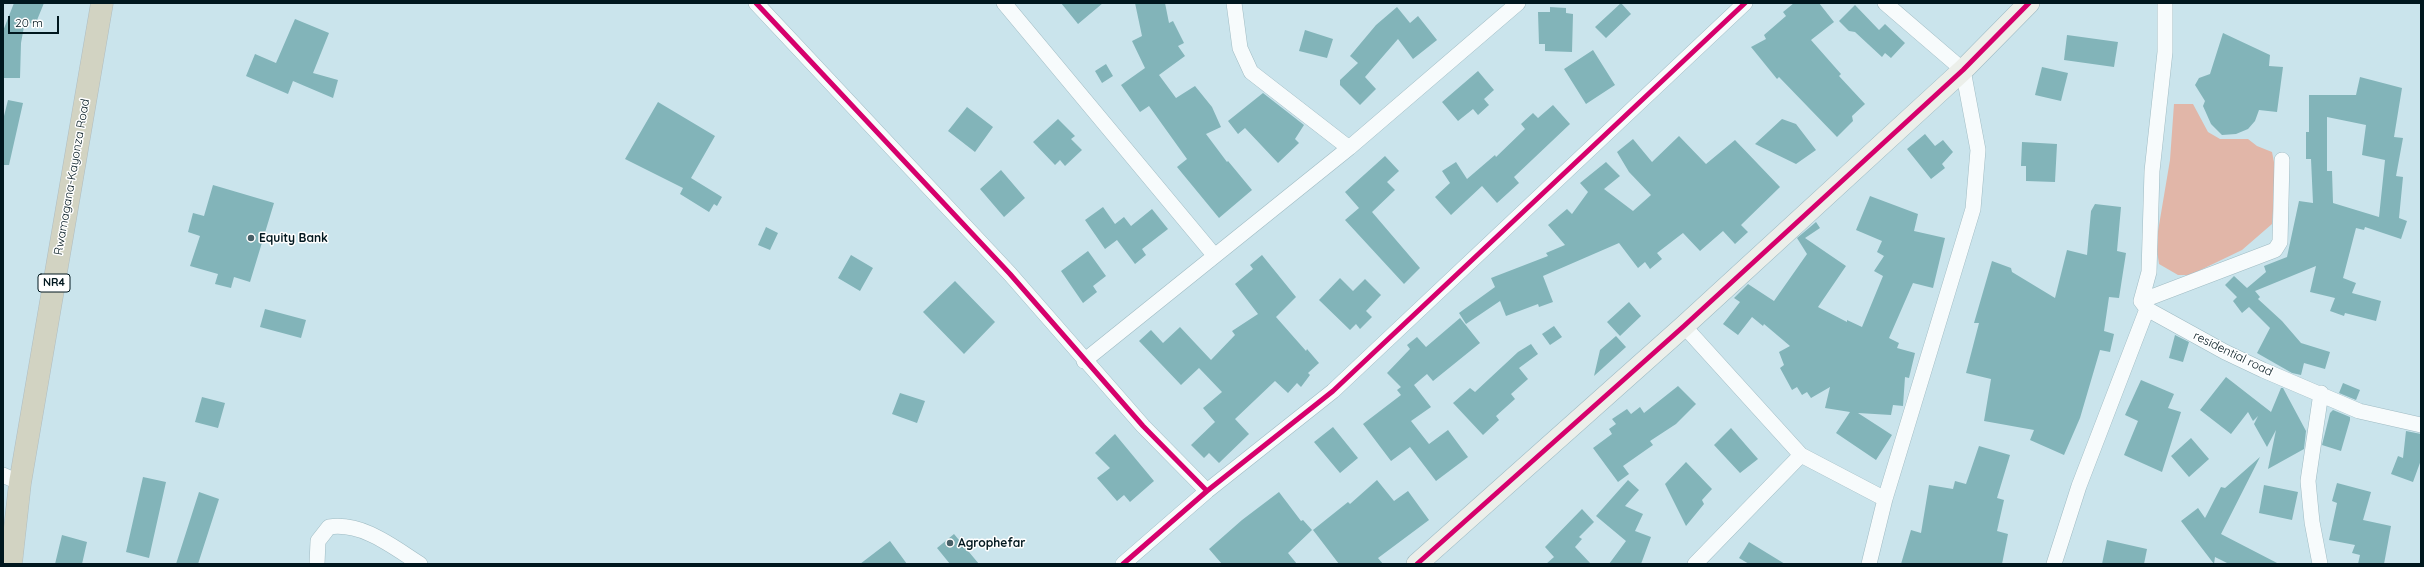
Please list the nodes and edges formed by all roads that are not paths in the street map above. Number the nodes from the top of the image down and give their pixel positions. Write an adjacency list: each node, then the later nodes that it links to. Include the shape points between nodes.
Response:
1 (102, 3): 20 (highway, Rwamagana-Kayonza Road / NR4)
2 (756, 3): 16 (street, via 1010,274)
3 (1004, 3): 13 (street)
4 (1234, 3): 11 (street, via 1240,48 1251,72)
5 (1518, 3): 11 (street)
6 (1745, 3): 21 (street, via 1333,391)
7 (1885, 3): 10 (street)
8 (2029, 3): 10 (street)
9 (2165, 3): 14 (street, via 2165,52 2152,171 2149,272)
10 (1963, 70): 15 (street); 22 (street, via 1978,150 1973,209)
11 (1349, 148): 13 (street)
12 (2282, 160): 14 (street, via 2280,242 2275,250)
13 (1214, 256): 16 (street)
14 (2144, 305): 17 (street, residential road, via 2225,352); 30 (street)
15 (1684, 326): 19 (street); 27 (street)
16 (1084, 361): 21 (street)
17 (2321, 393): 18 (street, residential road, via 2359,411); 31 (street, via 2308,481)
18 (2421, 425)
19 (1801, 455): 22 (street); 28 (street)
20 (11, 479): 24 (highway, Rwamagana-Kayonza Road / NR4)
21 (1207, 491): 23 (street)
22 (1885, 499): 29 (street)
23 (1132, 561)
24 (11, 564)
25 (316, 564): 26 (street, via 318,541 329,527 344,525 372,534)
26 (420, 564)
27 (1417, 564)
28 (1695, 564)
29 (1869, 564)
30 (2054, 564)
31 (2320, 564)

